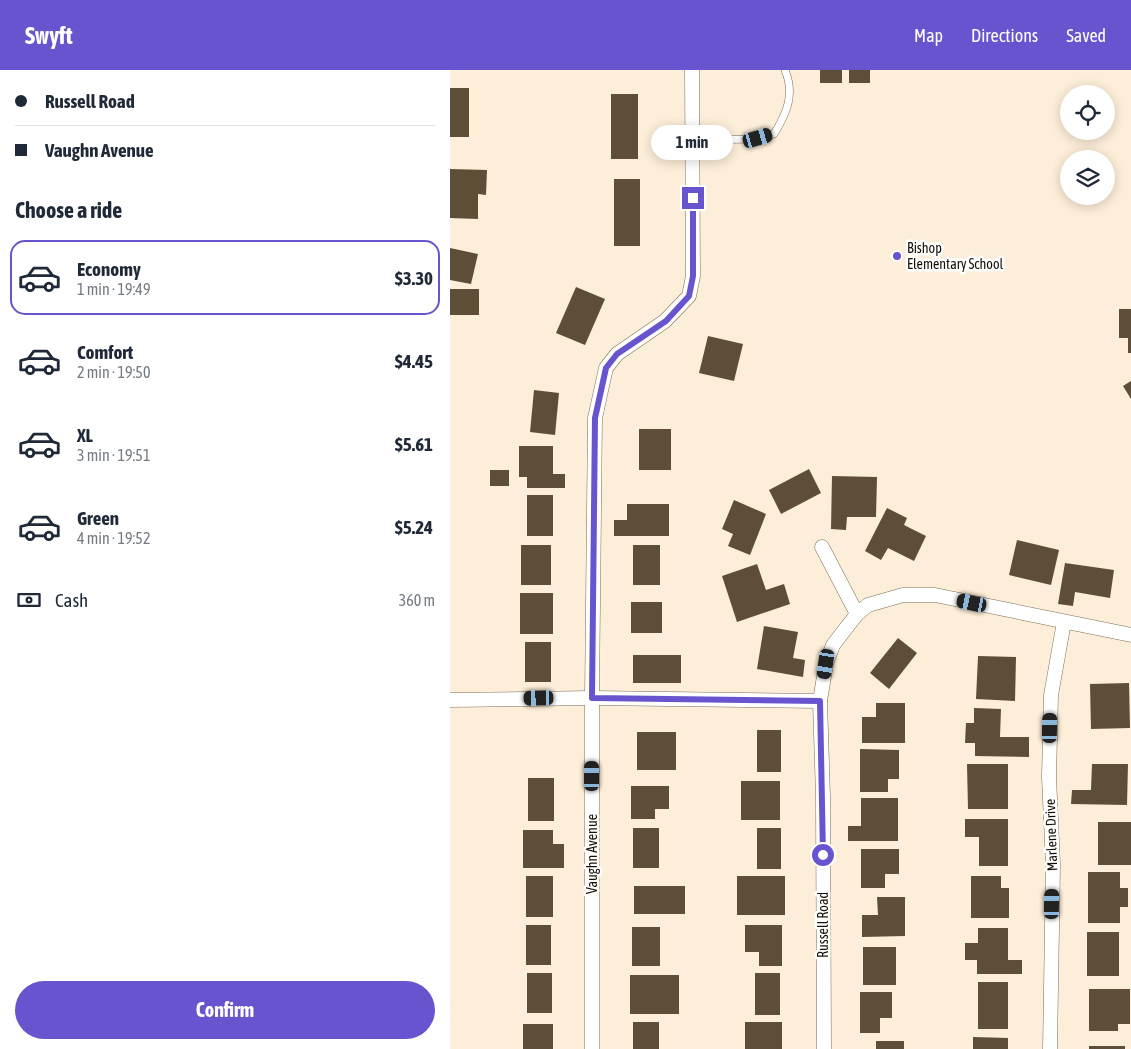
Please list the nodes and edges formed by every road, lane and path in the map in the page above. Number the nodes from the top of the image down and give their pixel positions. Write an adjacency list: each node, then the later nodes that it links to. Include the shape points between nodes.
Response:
1 (692, 70): 3 (street, Vaughn Avenue)
2 (785, 70): 3 (lane, via 790,99 774,134 758,138)
3 (692, 140): 8 (street, Vaughn Avenue, via 693,276 689,296 666,321 617,354 606,368 595,418)
4 (822, 547): 5 (street)
5 (856, 614): 6 (street, Russell Road, via 868,605 904,594 935,595); 10 (street, Russell Road, via 834,644 826,664)
6 (1064, 622): 7 (street, Russell Road); 13 (street, Marlene Drive, via 1050,695 1053,865)
7 (1131, 635)
8 (592, 698): 9 (street); 10 (street); 11 (street, Vaughn Avenue)
9 (450, 700)
10 (820, 701): 12 (street, Russell Road)
11 (592, 1049)
12 (824, 1049)
13 (1050, 1049)

